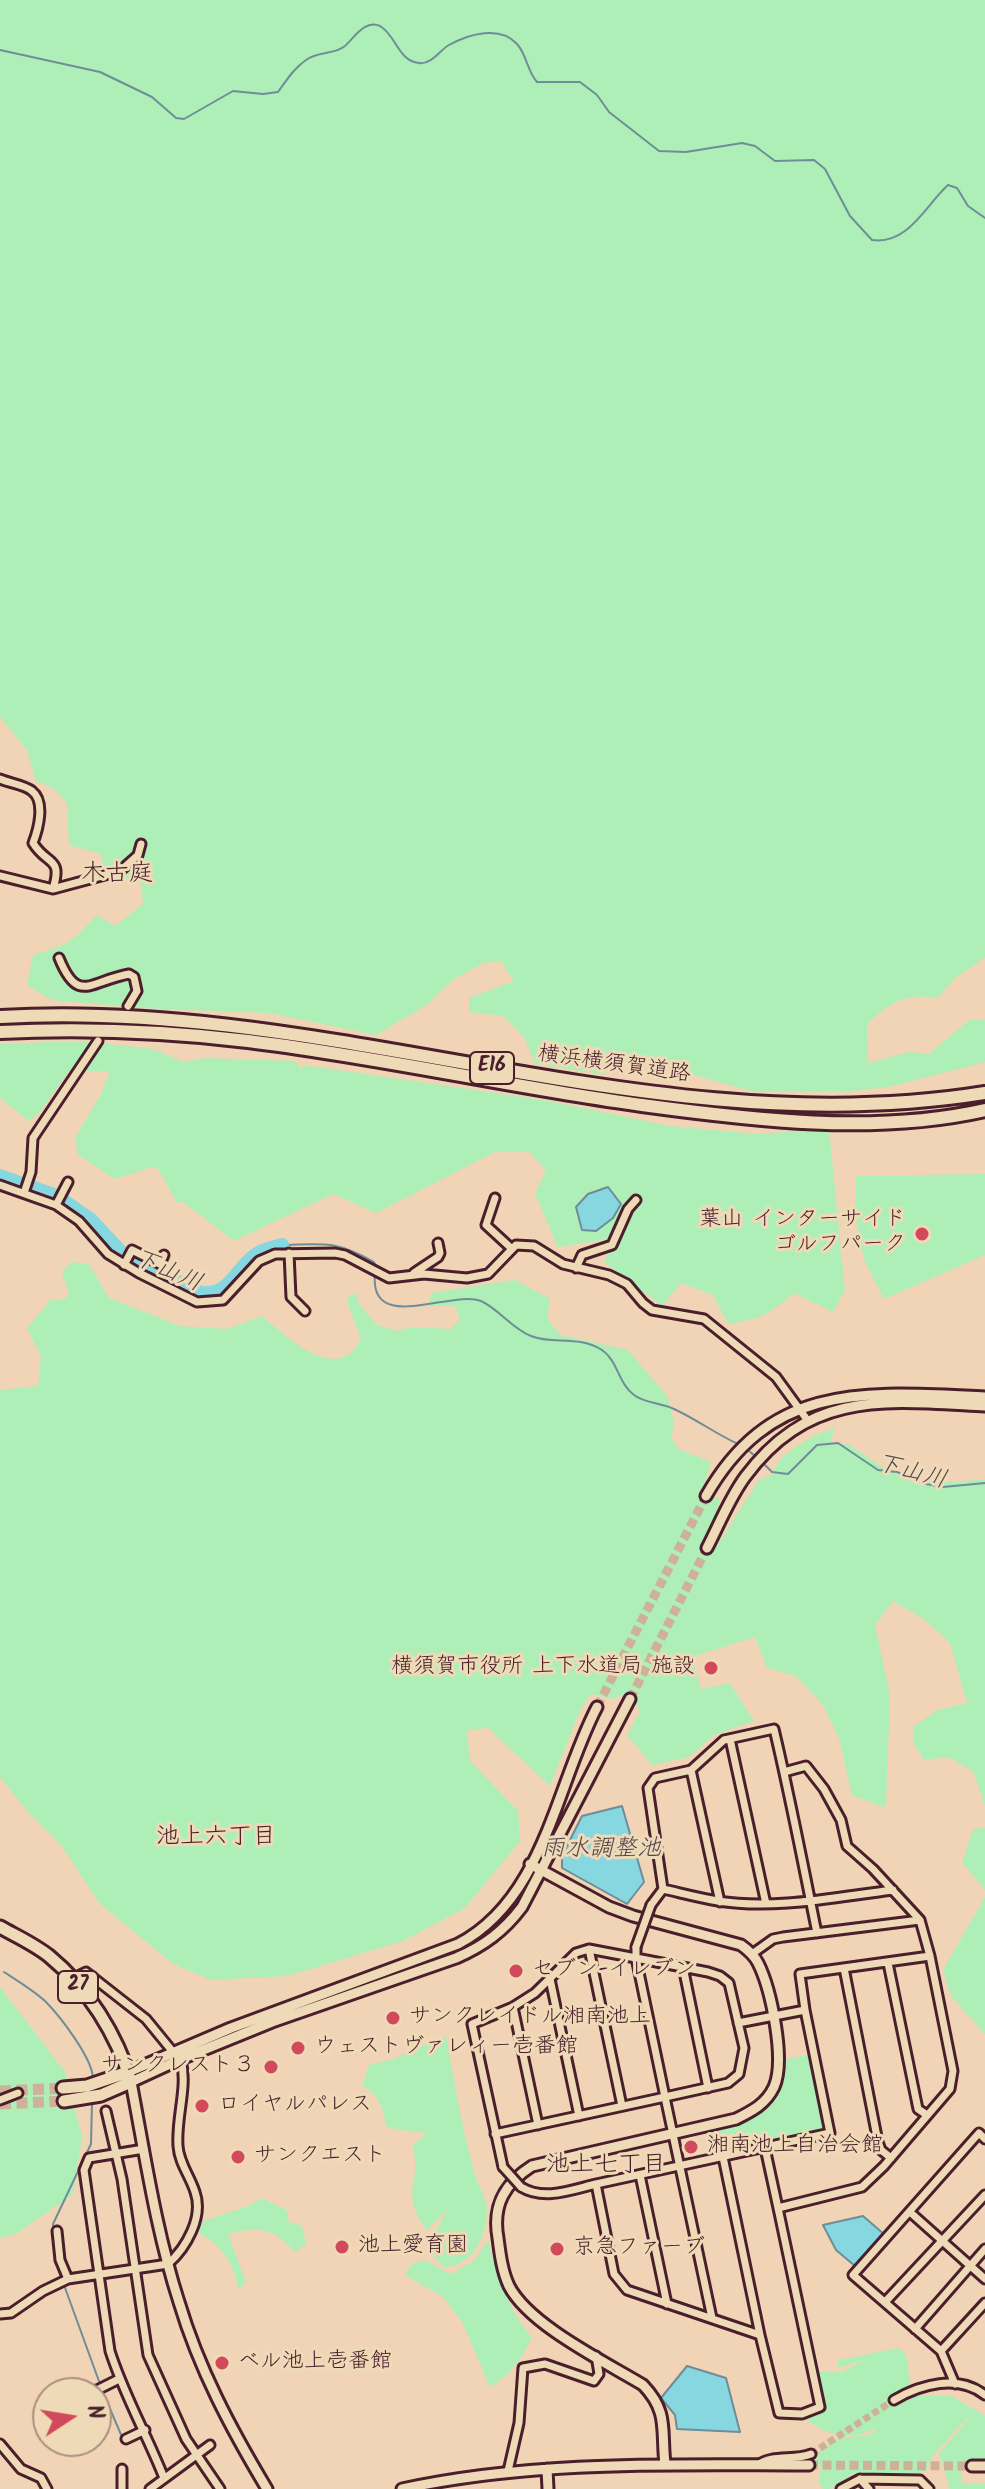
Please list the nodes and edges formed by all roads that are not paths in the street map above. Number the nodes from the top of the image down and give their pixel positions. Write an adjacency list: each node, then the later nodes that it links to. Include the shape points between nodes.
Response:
1 (0, 779): 4 (street, via 35,795 39,828 33,843 56,865)
2 (141, 844): 4 (street, via 120,871)
3 (0, 876): 4 (street)
4 (53, 889)
5 (59, 958): 6 (street, via 66,977 83,988 112,977 134,977 137,991)
6 (128, 1006)
7 (0, 1017): 10 (highway, 横浜横須賀道路 / E16, via 207,1022 543,1077 754,1103 883,1105)
8 (0, 1032): 11 (highway, 横浜横須賀道路 / E16, via 121,1031 250,1041 594,1099 756,1118 879,1122)
9 (98, 1041): 14 (street, via 33,1138)
10 (985, 1093)
11 (983, 1111)
12 (68, 1182): 17 (street)
13 (0, 1185): 14 (street)
14 (24, 1192): 17 (street)
15 (495, 1198): 19 (street, via 486,1225)
16 (636, 1200): 23 (street, via 612,1245 582,1255)
17 (56, 1204): 22 (street)
18 (438, 1243): 24 (street, via 438,1257)
19 (511, 1248): 23 (street, via 534,1246); 24 (street, via 497,1267 480,1277)
20 (289, 1253): 22 (street, via 267,1256 230,1295 206,1303); 24 (street, via 335,1253 381,1276); 25 (street, via 291,1297)
21 (164, 1255): 22 (street, via 160,1264 132,1250)
22 (125, 1264)
23 (576, 1268): 28 (street, via 599,1271 627,1284 652,1310 704,1319 763,1366)
24 (412, 1274)
25 (305, 1311)
26 (985, 1397): 28 (street, via 867,1394)
27 (985, 1406): 29 (street, via 868,1403)
28 (802, 1409): 29 (street); 30 (street, via 750,1439)
29 (808, 1421): 31 (street, via 772,1448 743,1480)
30 (706, 1496)
31 (707, 1548)
32 (630, 1699): 38 (street)
33 (597, 1707): 37 (street)
34 (730, 1739): 35 (street); 36 (street, via 774,1729); 43 (street)
35 (691, 1770): 39 (street, via 655,1778 648,1788); 42 (street)
36 (784, 1772): 40 (street, via 806,1766 841,1820 847,1846); 41 (street)
37 (530, 1864): 38 (street); 60 (street, via 493,1920 458,1944 231,2028)
38 (542, 1871): 48 (street, via 609,1907 720,1937); 60 (street, via 511,1921 473,1951)
39 (663, 1889): 42 (street); 50 (street, bridge, via 651,1905)
40 (893, 1890): 41 (street); 44 (street)
41 (810, 1900): 43 (street); 46 (street)
42 (720, 1902): 43 (street)
43 (766, 1904)
44 (920, 1920): 46 (street); 49 (street)
45 (0, 1927): 54 (main road, 27, via 39,1949)
46 (817, 1933): 48 (street, via 773,1939)
47 (589, 1949): 50 (street); 55 (street, via 576,1953); 68 (street)
48 (752, 1954): 58 (street)
49 (930, 1956): 51 (street); 70 (street, via 953,2071 950,2089)
50 (636, 1958): 52 (street); 65 (street)
51 (888, 1963): 53 (street); 70 (street, via 918,2109)
52 (683, 1967): 59 (street, via 729,1983); 63 (street)
53 (844, 1968): 57 (street, via 800,1974); 80 (street, via 878,2142)
54 (72, 1979): 60 (street, via 86,1972 146,2019); 61 (main road, 27, via 107,2025)
55 (550, 1979): 56 (street); 71 (street)
56 (513, 2007): 72 (street); 74 (street, via 472,2024)
57 (805, 2010): 58 (street); 76 (street, via 830,2133)
58 (773, 2016): 59 (street); 73 (street, via 780,2069 767,2098 736,2119)
59 (738, 2023): 63 (street, via 744,2048 739,2074)
60 (177, 2056): 61 (street); 90 (street, via 185,2073 178,2145 197,2209 185,2245)
61 (130, 2077): 62 (main road); 67 (main road, via 101,2095); 77 (street)
62 (63, 2088)
63 (708, 2088): 65 (street)
64 (18, 2093): 66 (street)
65 (665, 2097): 68 (street); 73 (street)
66 (0, 2100)
67 (64, 2101)
68 (622, 2106): 71 (street)
69 (106, 2111): 78 (street)
70 (927, 2115): 80 (street)
71 (579, 2116): 72 (street)
72 (538, 2125): 74 (street)
73 (673, 2133): 81 (street); 104 (street, via 532,2166 506,2187 497,2204 496,2226 510,2288 532,2315)
74 (495, 2134): 83 (street, bridge, via 503,2167 533,2194)
75 (985, 2139): 86 (street, via 979,2133)
76 (765, 2148): 79 (street); 85 (street)
77 (144, 2149): 78 (street); 90 (street)
78 (117, 2154): 92 (street); 93 (street, via 89,2158 84,2165)
79 (723, 2157): 81 (street); 102 (street)
80 (891, 2158): 85 (street, via 862,2187)
81 (679, 2166): 82 (street); 100 (street)
82 (640, 2175): 83 (street); 98 (street)
83 (596, 2184): 98 (street, via 614,2274 627,2290)
84 (985, 2195): 88 (street)
85 (778, 2208): 102 (street, via 820,2407 802,2414 779,2413)
86 (911, 2213): 88 (street); 96 (street, via 853,2275)
87 (57, 2231): 94 (street)
88 (944, 2240): 91 (street); 96 (street)
89 (985, 2249): 91 (street)
90 (168, 2264): 92 (street); 130 (street, via 214,2396)
91 (970, 2266): 95 (street); 101 (street)
92 (135, 2270): 93 (street); 115 (street, via 148,2355)
93 (100, 2275): 94 (street); 105 (street)
94 (68, 2279): 99 (street, via 11,2313)
95 (985, 2279)
96 (886, 2301): 101 (street)
97 (985, 2303): 103 (street)
98 (667, 2304): 100 (street)
99 (0, 2314)
100 (712, 2318): 102 (street)
101 (915, 2329): 103 (street)
102 (760, 2335)
103 (941, 2351): 107 (street)
104 (596, 2356): 116 (street, via 654,2397 665,2426); 123 (street, via 599,2374 594,2381 545,2364 523,2368)
105 (119, 2379): 106 (street); 110 (street)
106 (112, 2382)
107 (955, 2384): 108 (street, via 975,2387); 109 (street, via 929,2384)
108 (985, 2395)
109 (894, 2400)
110 (145, 2430): 111 (street); 124 (street)
111 (126, 2439)
112 (0, 2444): 127 (street)
113 (210, 2445): 115 (street)
114 (811, 2454): 117 (street, via 765,2459)
115 (195, 2455): 124 (street); 126 (street)
116 (665, 2464): 117 (street); 122 (street)
117 (758, 2465): 118 (street)
118 (809, 2465)
119 (972, 2466): 120 (street)
120 (985, 2466)
121 (122, 2469): 128 (street)
122 (547, 2469): 123 (street); 132 (street)
123 (508, 2471): 131 (street)
124 (164, 2478): 129 (street)
125 (860, 2479): 133 (street); 134 (street); 135 (street, via 920,2480)
126 (215, 2487)
127 (47, 2489)
128 (122, 2489)
129 (150, 2489)
130 (267, 2489)
131 (402, 2489)
132 (548, 2489)
133 (841, 2489)
134 (869, 2489)
135 (929, 2489)

